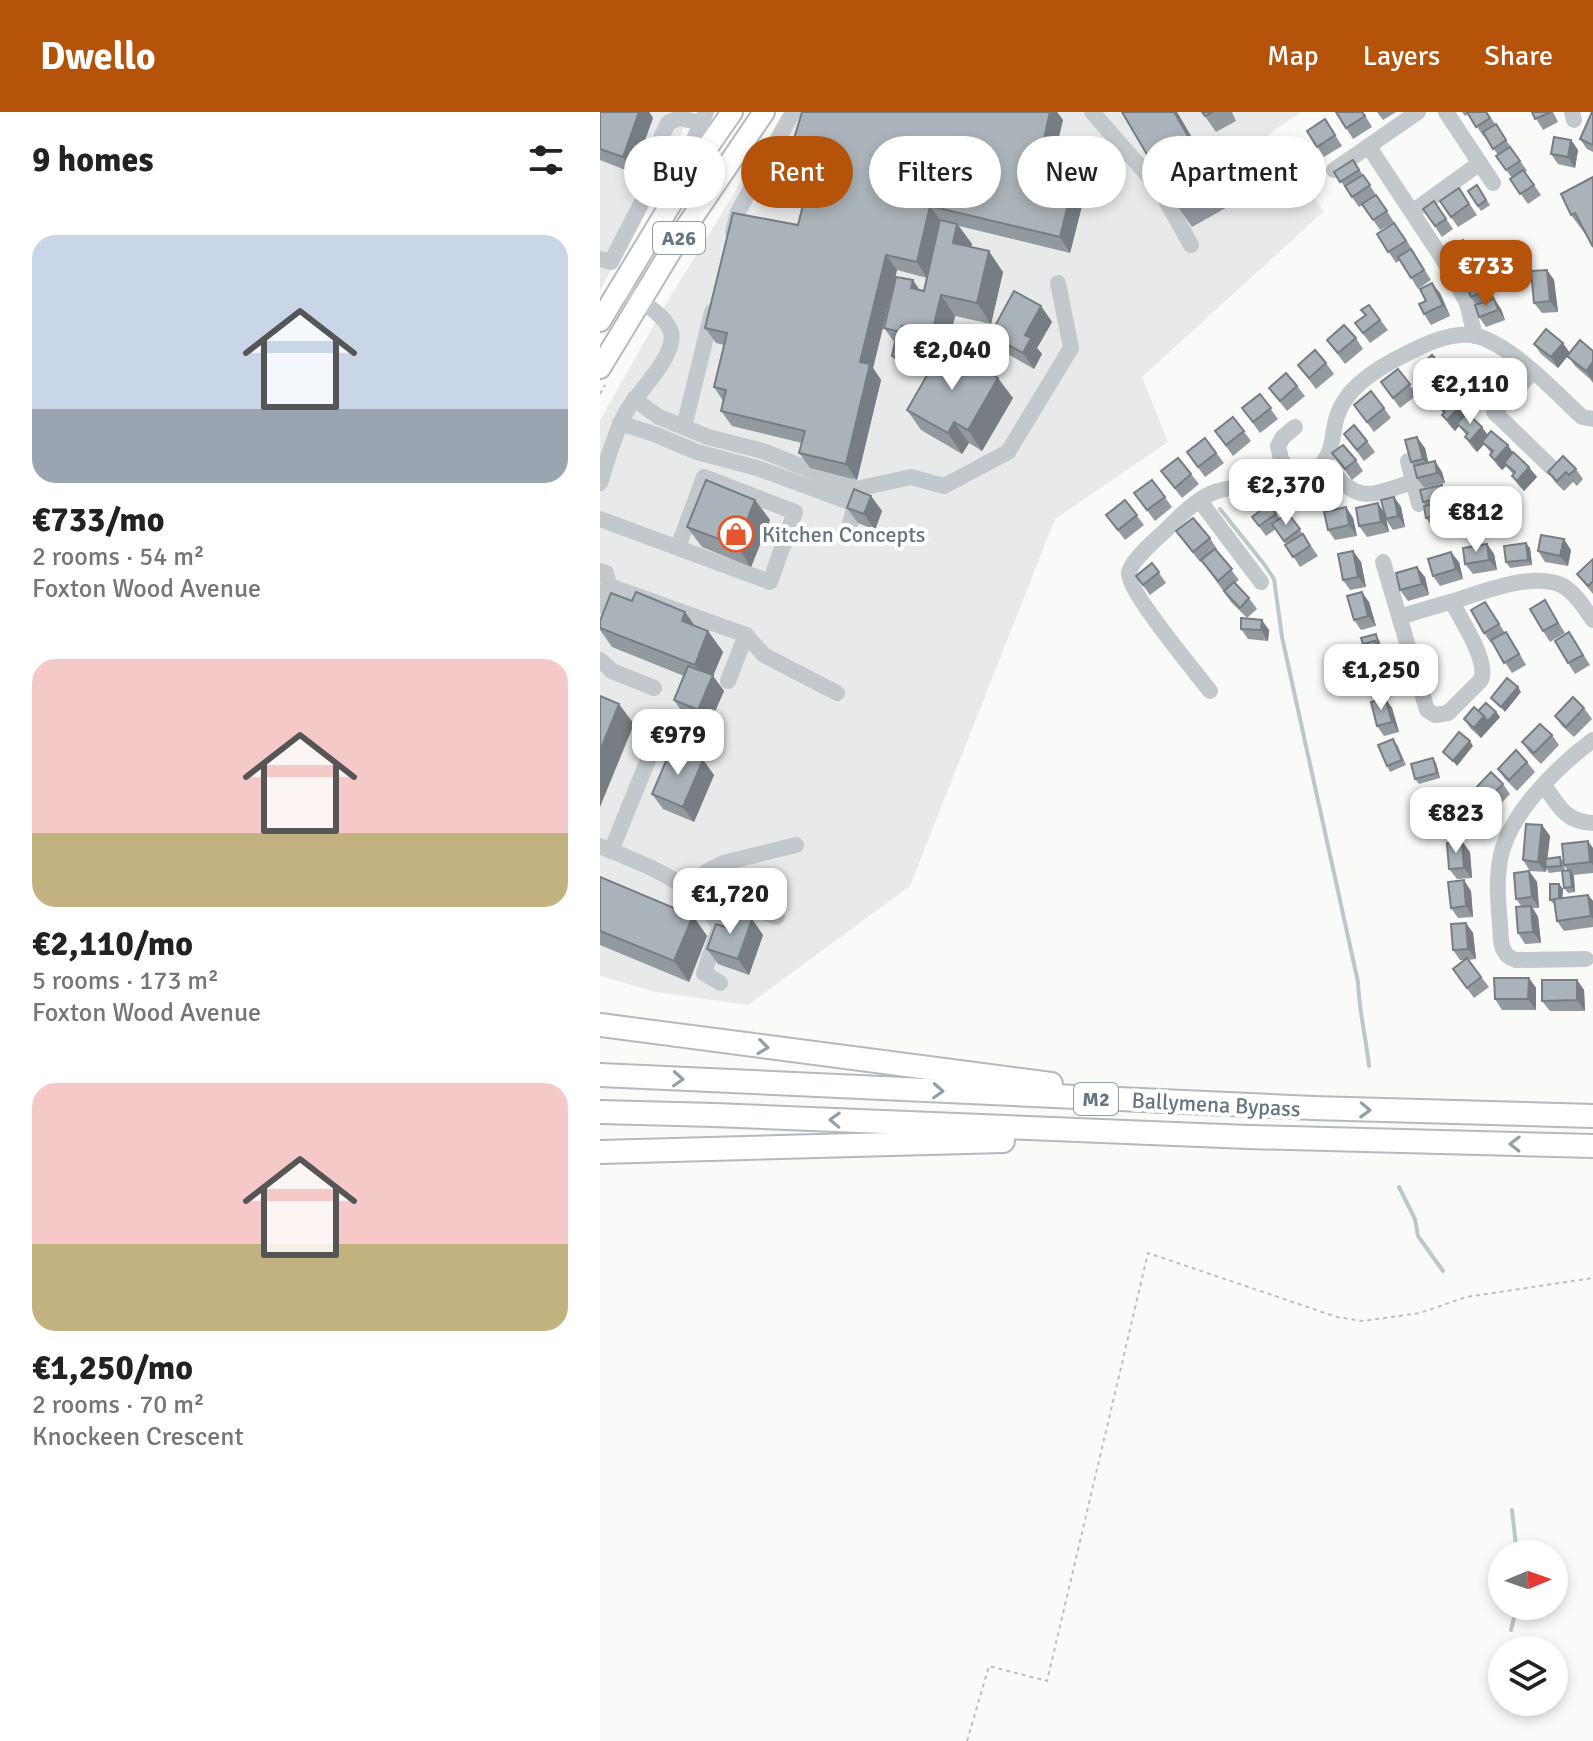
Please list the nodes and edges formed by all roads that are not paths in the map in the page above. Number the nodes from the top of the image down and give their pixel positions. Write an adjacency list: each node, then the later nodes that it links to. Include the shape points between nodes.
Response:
1 (732, 112): 13 (main road, A26)
2 (764, 112): 20 (main road, A26)
3 (793, 112): 14 (street, via 738,212)
4 (1092, 112): 15 (street, via 1159,188)
5 (1418, 112): 8 (street)
6 (1446, 112): 9 (street)
7 (704, 118): 13 (street); 16 (street, via 668,123 642,178 643,200 611,262)
8 (1369, 147): 10 (street); 12 (street)
9 (1480, 163): 11 (street); 12 (street)
10 (1334, 170)
11 (1493, 183)
12 (1412, 212): 22 (street, via 1467,303)
13 (658, 225): 18 (main road, A26)
14 (731, 241)
15 (1191, 245)
16 (600, 259)
17 (1058, 283): 28 (street, via 1071,348 1008,452 944,486 911,477 856,489 763,451)
18 (619, 288): 20 (street); 21 (main road, A26)
19 (715, 299): 28 (street)
20 (640, 301): 23 (main road, A26); 25 (street, via 665,320 672,342)
21 (600, 321)
22 (1475, 336): 24 (street); 31 (street, via 1418,347 1359,384 1336,419)
23 (600, 368)
24 (1533, 372): 26 (street, via 1582,417); 32 (street, via 1494,412)
25 (634, 399): 27 (street); 28 (street)
26 (1593, 419)
27 (620, 423): 34 (street); 39 (street, via 855,504)
28 (684, 427)
29 (1295, 427): 35 (street, via 1278,446)
30 (1408, 461): 33 (street)
31 (1324, 464): 33 (street, via 1356,493); 35 (street)
32 (1552, 468)
33 (1413, 482): 37 (street)
34 (600, 483)
35 (1298, 483): 36 (street, via 1211,493)
36 (1200, 501): 43 (street); 52 (street, via 1142,553 1129,572 1145,606)
37 (1419, 504)
38 (600, 519): 40 (street)
39 (849, 528)
40 (678, 547): 40 (street, via 770,582 795,512 704,477)
41 (1383, 562): 46 (street)
42 (604, 578): 45 (street); 48 (street, via 618,589)
43 (1261, 582)
44 (1452, 602): 46 (street); 46 (street, via 1481,659 1483,674 1441,716 1427,710); 47 (street, via 1514,584 1550,582 1571,592)
45 (600, 606)
46 (1400, 617)
47 (1593, 620)
48 (746, 635): 50 (street); 53 (street, via 764,655)
49 (600, 660): 51 (street, via 612,671)
50 (728, 681)
51 (654, 688)
52 (1210, 691)
53 (837, 693)
54 (657, 738): 59 (street)
55 (1593, 740): 56 (street)
56 (1544, 785): 57 (street, via 1572,819); 63 (street, via 1513,825 1501,857 1503,947 1507,957 1516,960)
57 (1593, 823)
58 (796, 845): 60 (street, via 723,863)
59 (606, 848): 60 (street)
60 (689, 890): 61 (street)
61 (709, 912): 62 (street, via 732,900); 64 (street, via 720,926 704,973)
62 (777, 917)
63 (1586, 959)
64 (720, 983)
65 (600, 1025): 67 (highway, M2, one-way to 67, via 1127,1095)
66 (600, 1075): 67 (highway, Ballymena Bypass / M2, one-way to 67)
67 (1313, 1108): 69 (highway, Ballymena Bypass / M2, one-way to 69)
68 (600, 1112): 70 (highway, Ballymena Bypass / M2, one-way to 68)
69 (1593, 1116)
70 (1444, 1143): 71 (highway, Ballymena Bypass / M2, one-way to 70); 72 (highway, M2, via 977,1141)
71 (1593, 1146)
72 (600, 1152)

